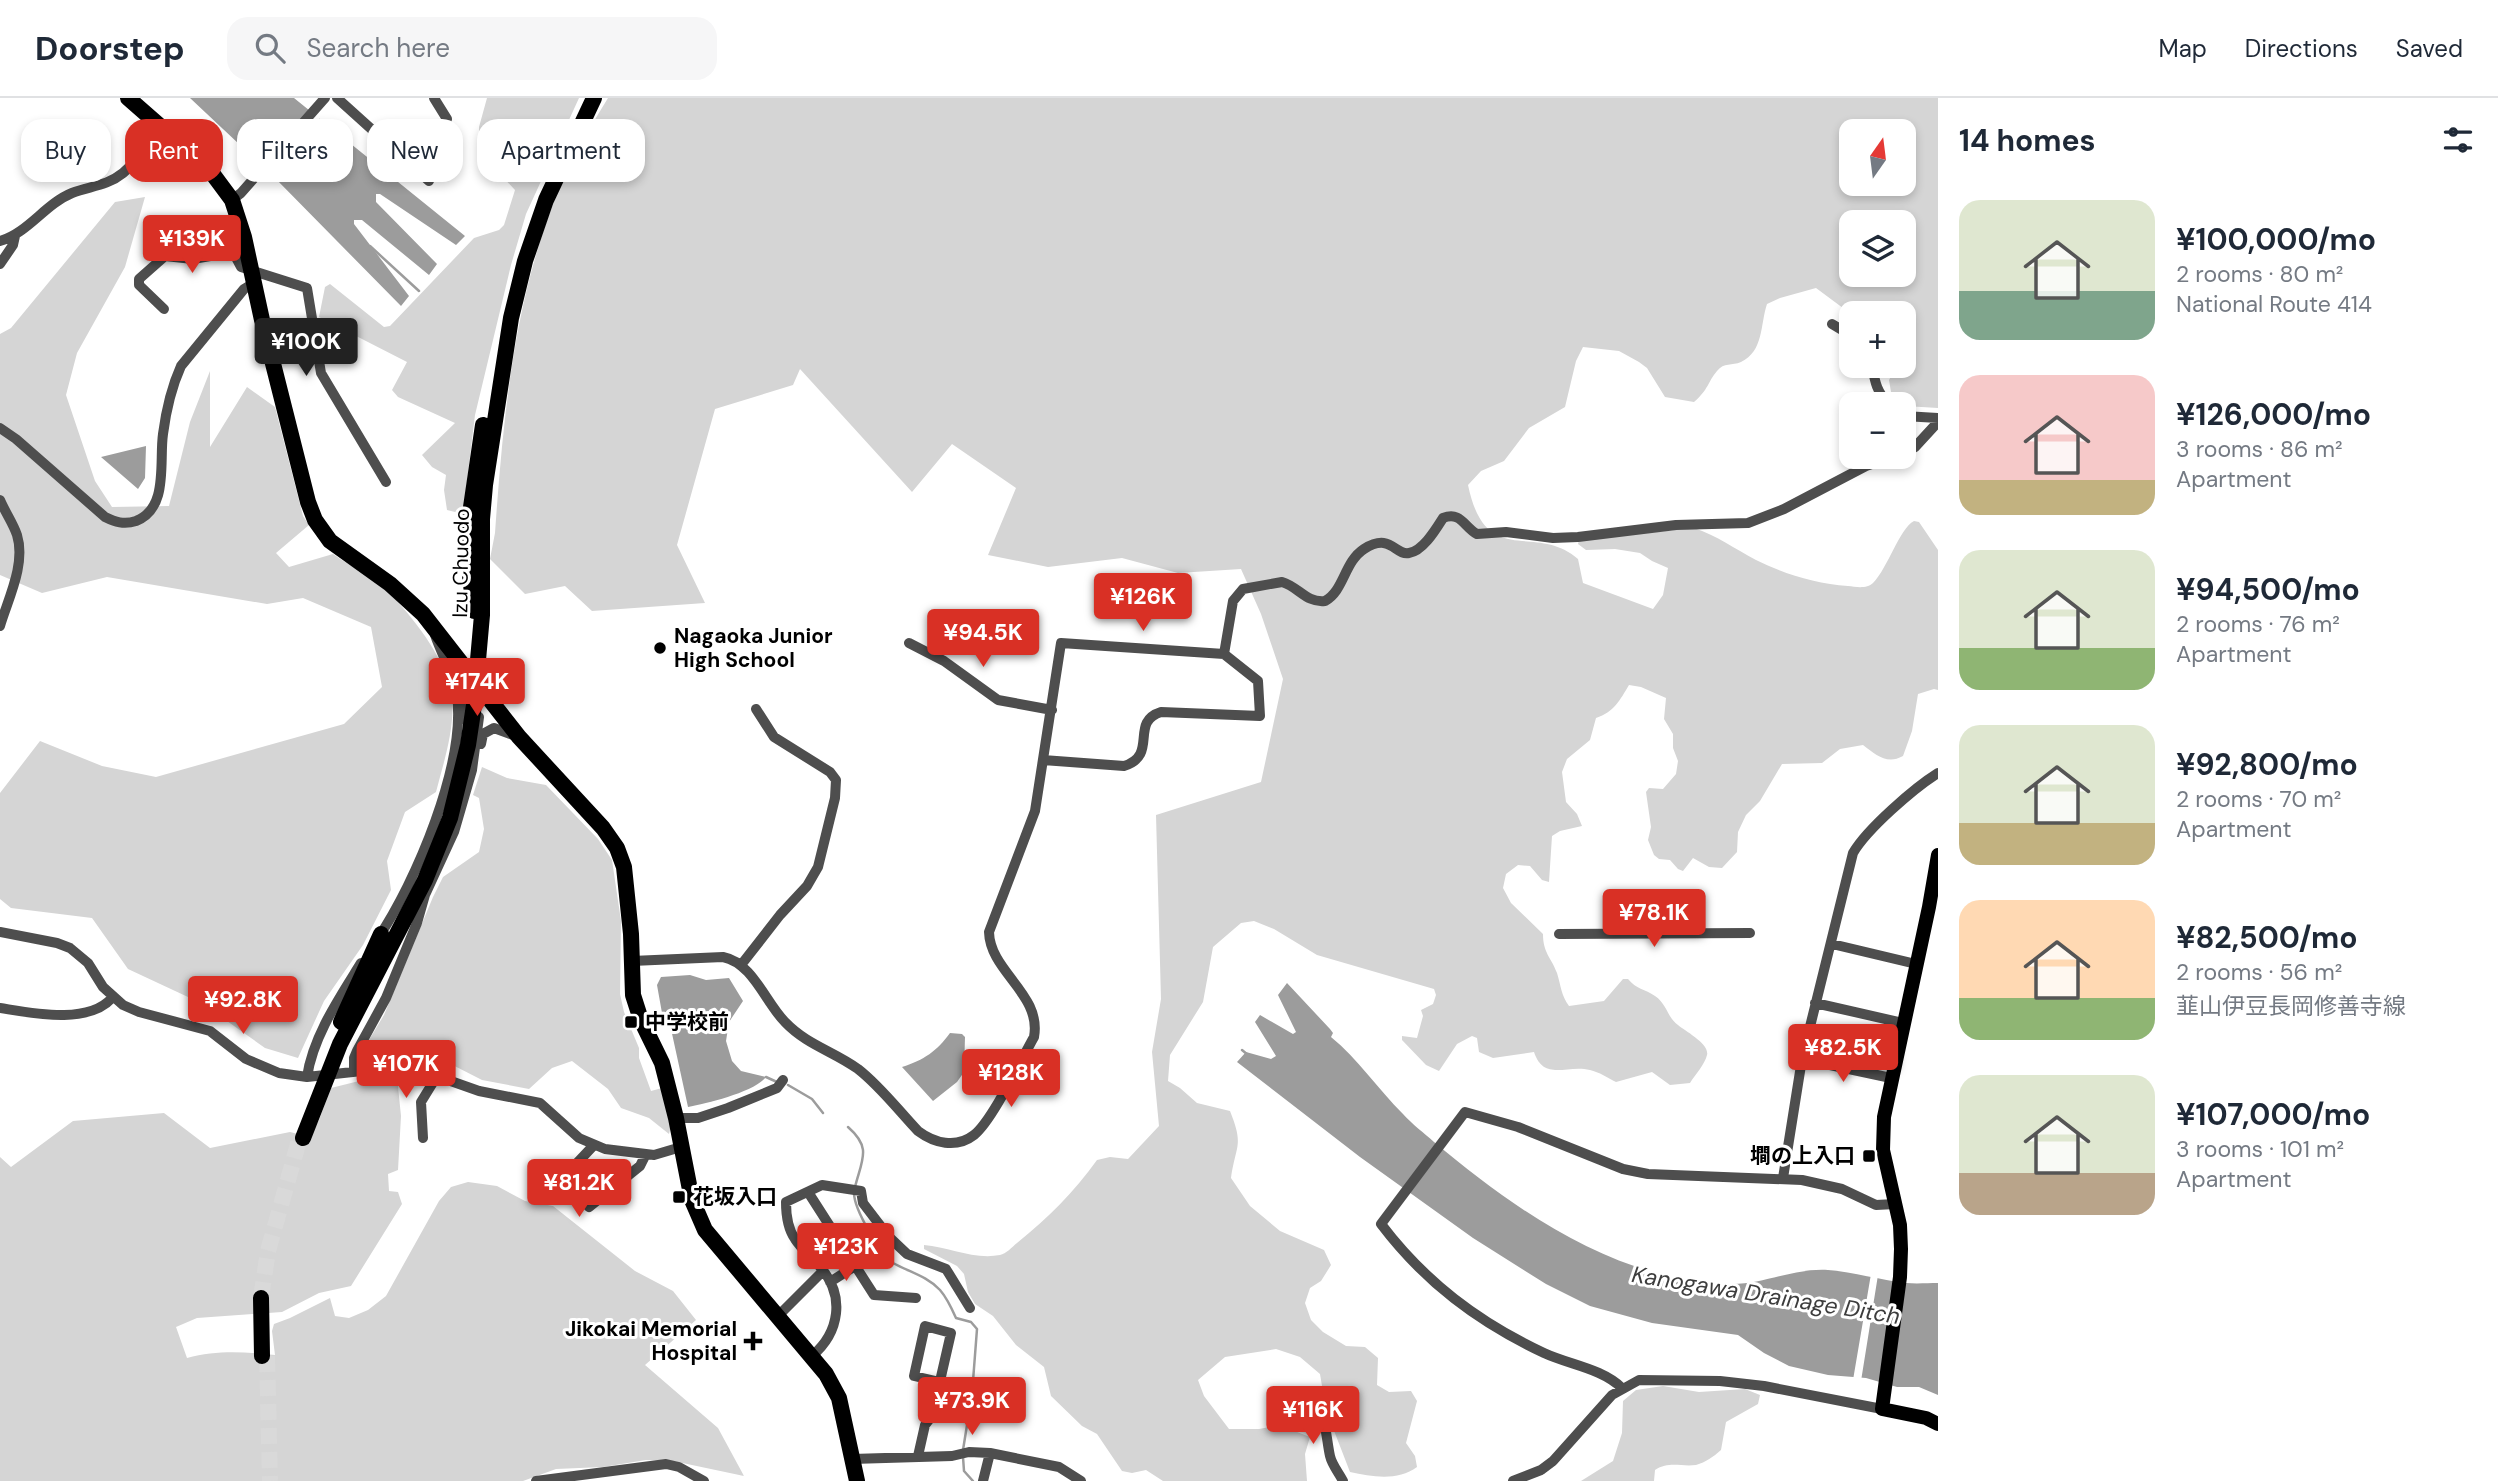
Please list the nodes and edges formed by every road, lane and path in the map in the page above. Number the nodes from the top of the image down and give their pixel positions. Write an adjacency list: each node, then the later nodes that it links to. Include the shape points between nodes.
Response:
1 (128, 98): 7 (highway)
2 (326, 98): 12 (street)
3 (337, 98): 9 (street)
4 (434, 98): 8 (street)
5 (588, 98): 20 (highway, Izu Chuodo, via 529,230 513,284)
6 (594, 98): 20 (highway, Izu Chuodo, via 534,232)
7 (152, 119)
8 (447, 119)
9 (367, 125)
10 (125, 171): 13 (street, via 107,184 60,200)
11 (219, 182): 12 (highway)
12 (232, 200): 16 (highway)
13 (15, 236): 14 (street); 15 (street)
14 (0, 241)
15 (0, 264)
16 (252, 277): 17 (street, via 233,252 193,259 165,256 139,279 139,285); 23 (street, via 176,377 163,434 158,496 143,518 116,523 105,517); 26 (street, via 307,288 321,373); 28 (highway, via 316,520 330,541 390,584)
17 (164, 309)
18 (1832, 324): 19 (street)
19 (1839, 328)
20 (501, 362): 32 (highway, via 486,406 470,507); 35 (highway, via 492,587 483,631); 40 (highway, Izu Chuodo, via 485,485)
21 (1916, 417): 22 (street)
22 (1938, 420): 24 (street)
23 (0, 428)
24 (1916, 446)
25 (1861, 469): 33 (street, via 1748,523 1676,525 1553,538 1506,532 1477,534 1458,517 1448,516 1412,553 1382,542 1364,549 1349,563 1333,596 1325,601 1307,599 1282,582 1243,589 1233,601)
26 (386, 482)
27 (0, 500): 29 (street, via 19,547 15,579)
28 (430, 622): 31 (highway); 40 (street, via 454,682)
29 (0, 626)
30 (909, 643): 37 (street, via 998,700)
31 (447, 645): 32 (highway); 34 (highway)
32 (473, 647): 34 (highway)
33 (1224, 654): 37 (street, via 1061,643); 39 (street, via 1258,681 1260,716 1161,712 1146,722 1144,748 1131,764)
34 (470, 676): 35 (highway); 40 (street, via 458,740)
35 (481, 690): 38 (highway); 40 (street, via 479,722)
36 (756, 709): 51 (street, via 774,737 831,772 837,786 818,867)
37 (1052, 710): 39 (street)
38 (519, 737): 40 (street, via 501,728 486,731); 49 (highway, via 617,848 624,867)
39 (1043, 761): 51 (street, via 1035,811 989,932 993,951 1031,1006 1034,1037 973,1136 960,1142 930,1140 857,1069 816,1047 783,1021)
40 (462, 764): 43 (street, via 454,832); 45 (street, via 417,867); 54 (highway, Izu Chuodo, via 441,842); 58 (highway, Izu Chuodo, via 426,867)
41 (1938, 774): 48 (street, via 1859,842 1848,868)
42 (1938, 855): 50 (main road)
43 (425, 895): 54 (highway); 59 (street, via 390,989 354,1058)
44 (0, 932): 52 (street, via 70,948 88,963)
45 (381, 933): 58 (highway, via 334,1037); 61 (street, via 329,1016)
46 (1750, 933): 47 (street)
47 (1559, 934)
48 (1832, 944): 50 (street); 53 (street)
49 (632, 961): 51 (street, via 723,957); 64 (highway, via 633,995 640,1020 662,1063)
50 (1916, 964): 56 (main road)
51 (741, 965)
52 (112, 998): 55 (street, via 95,1010 61,1015); 61 (street, via 139,1012 210,1031 246,1059 271,1070)
53 (1815, 1003): 56 (street); 57 (street)
54 (360, 1005): 58 (highway, Izu Chuodo)
55 (0, 1008)
56 (1903, 1023): 62 (main road)
57 (1802, 1059): 62 (street); 70 (street)
58 (329, 1063): 65 (highway, Izu Chuodo)
59 (354, 1071): 60 (street); 61 (street)
60 (438, 1076): 66 (street, via 421,1102); 67 (street, via 479,1091 540,1103 579,1138)
61 (307, 1077)
62 (1891, 1078): 72 (main road, via 1882,1136)
63 (783, 1080): 64 (street, via 777,1088 728,1108 698,1118)
64 (676, 1118): 68 (highway)
65 (302, 1138)
66 (423, 1138)
67 (594, 1145): 69 (street); 69 (street, via 562,1178 589,1207 640,1166)
68 (681, 1147): 69 (street); 79 (highway, via 692,1200 705,1230)
69 (646, 1154)
70 (1783, 1178): 72 (street, via 1842,1189 1876,1205); 83 (street, via 1648,1174 1623,1169 1518,1127 1465,1112 1381,1224 1422,1272 1466,1310 1510,1337 1602,1374)
71 (808, 1192): 73 (street); 74 (street, via 786,1202 787,1215 795,1240); 78 (street, via 828,1185 862,1191 863,1203 888,1237 906,1254 946,1269)
72 (1895, 1204): 85 (main road, via 1901,1237 1900,1277)
73 (855, 1266): 75 (street); 77 (street, via 874,1295)
74 (823, 1271): 75 (street); 79 (street)
75 (830, 1282): 81 (street, via 837,1306 834,1326 824,1346)
76 (264, 1298): 80 (highway)
77 (916, 1298)
78 (970, 1308)
79 (779, 1315): 81 (highway)
80 (265, 1356)
81 (812, 1356): 89 (highway, via 839,1398)
82 (940, 1382): 82 (street, via 914,1376 925,1326 951,1333); 88 (street)
83 (1622, 1388): 85 (street, via 1651,1379 1720,1381); 96 (street, via 1553,1461)
84 (1303, 1393): 95 (street, via 1318,1407 1331,1458)
85 (1883, 1402): 86 (main road)
86 (1938, 1424)
87 (990, 1453): 88 (street); 93 (street); 94 (street, via 1059,1467)
88 (918, 1456): 89 (street)
89 (852, 1459): 92 (highway)
90 (536, 1481): 91 (street, via 666,1464)
91 (705, 1481)
92 (857, 1481)
93 (984, 1481)
94 (1081, 1481)
95 (1343, 1481)
96 (1513, 1481)

